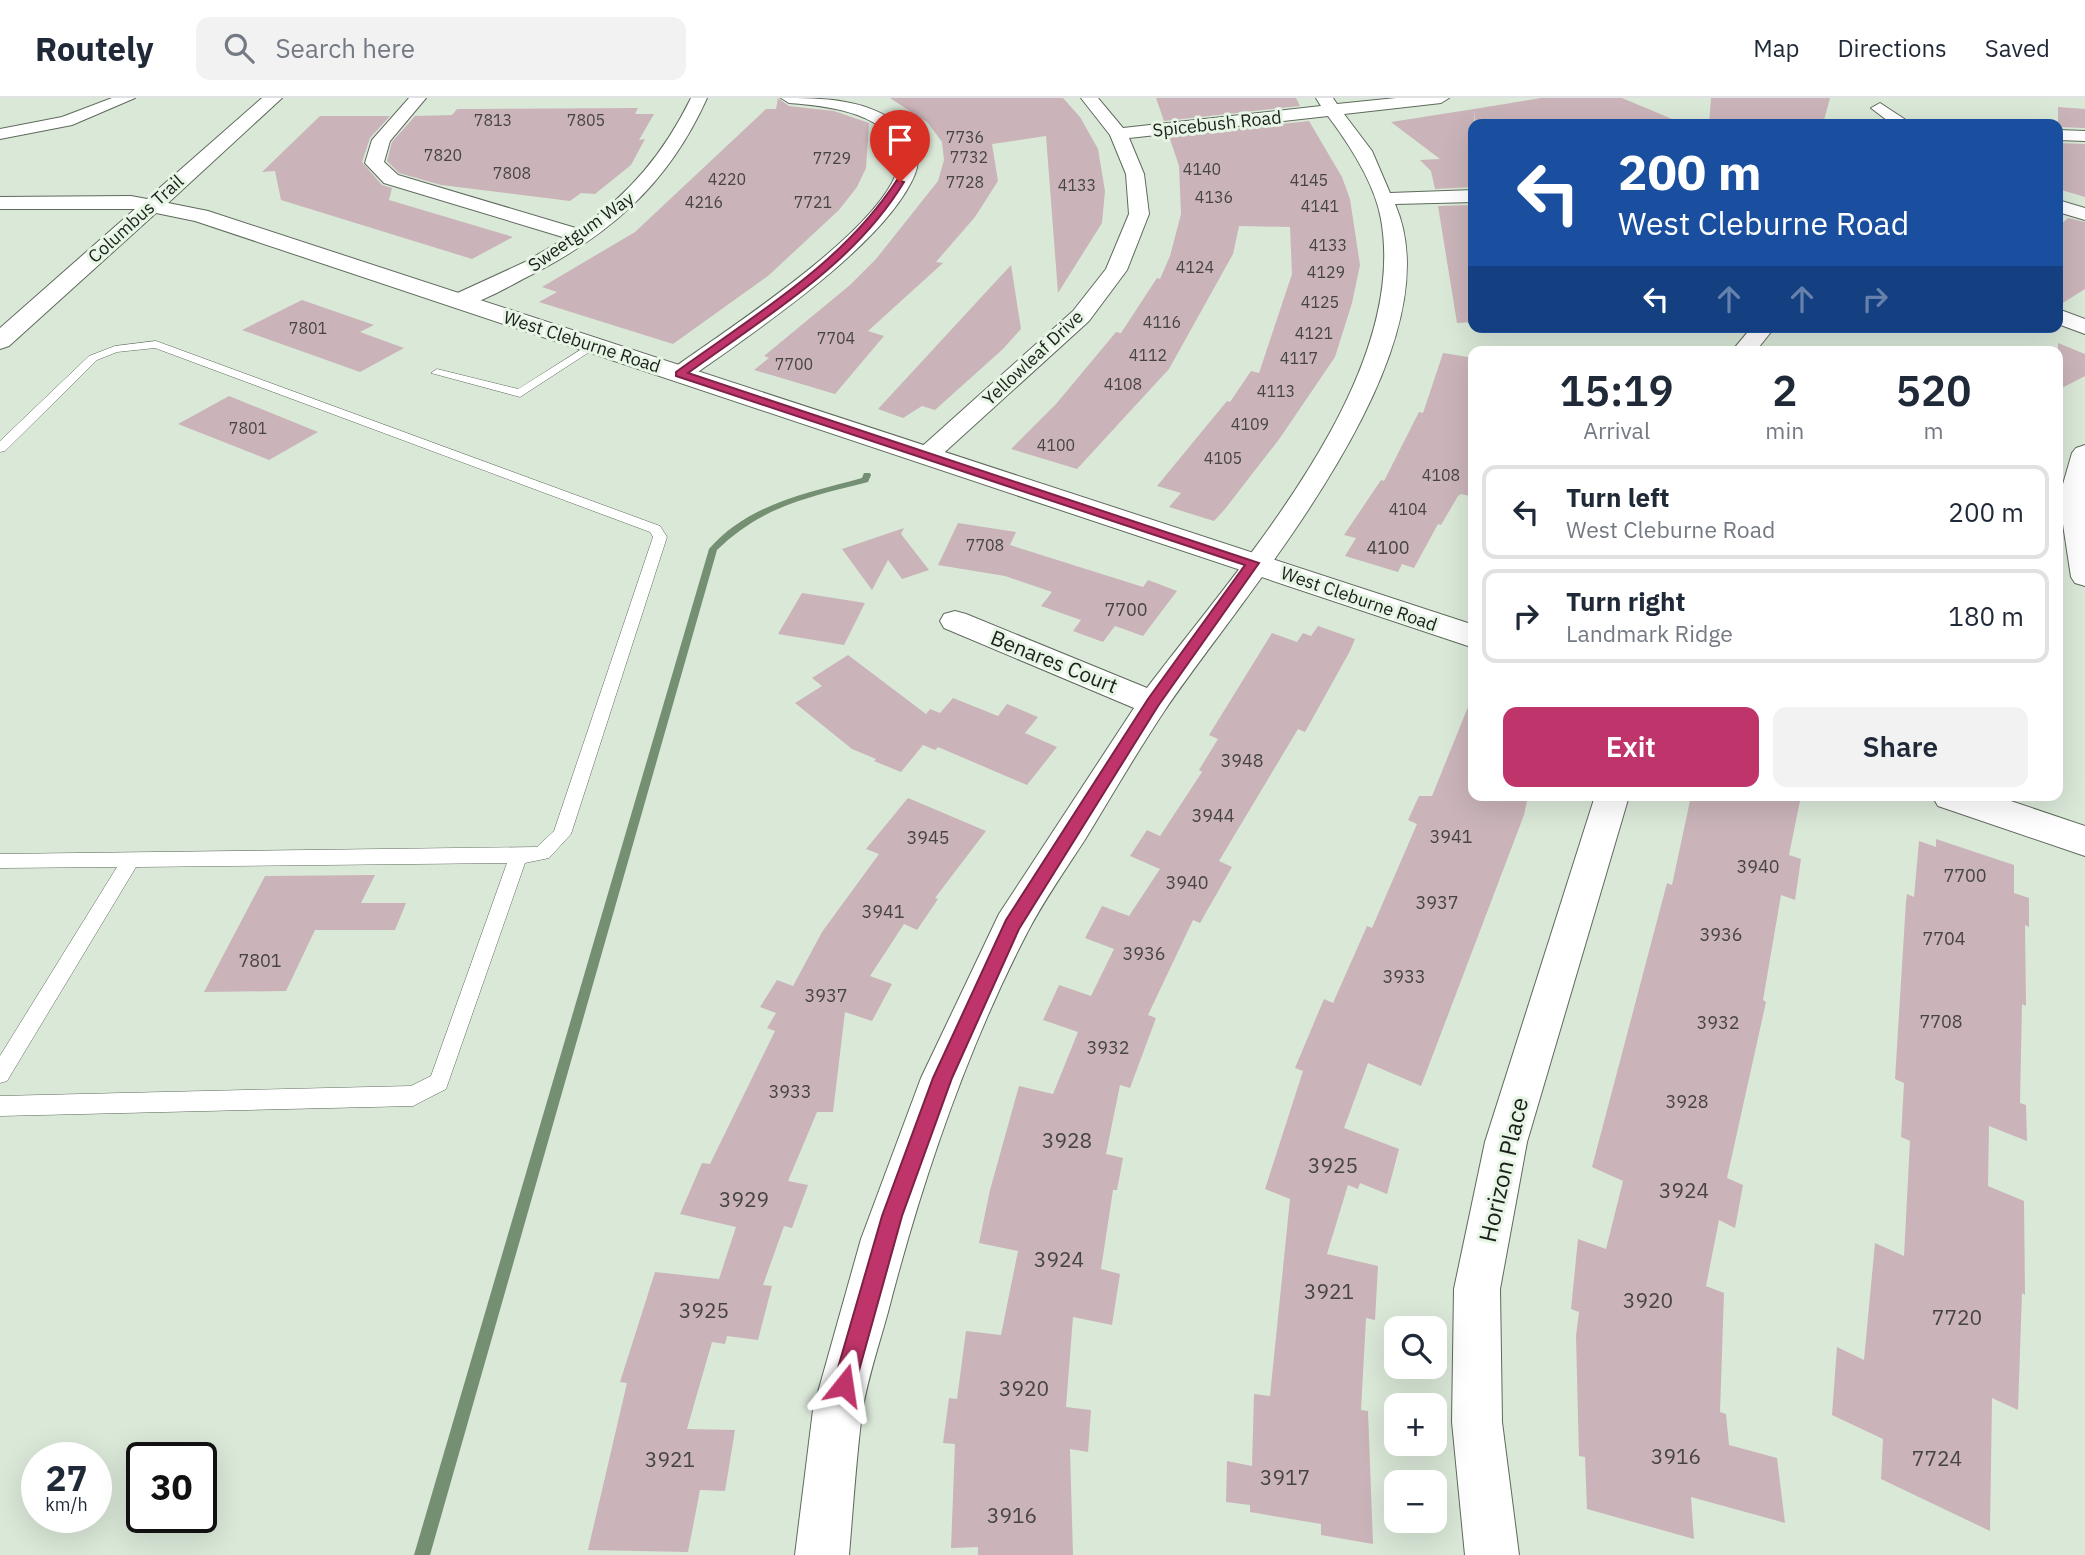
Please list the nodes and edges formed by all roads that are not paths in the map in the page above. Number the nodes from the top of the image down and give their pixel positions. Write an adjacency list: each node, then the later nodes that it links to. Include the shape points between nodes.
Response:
1 (127, 98): 11 (street, via 66,121)
2 (273, 98): 18 (street, Columbus Trail)
3 (418, 98): 21 (street, via 381,140 374,163 381,172 391,179)
4 (699, 98): 21 (street, Sweetgum Way, via 687,131 654,177)
5 (789, 98): 28 (street, via 827,102 875,117 908,146 909,161 887,203 859,236 802,286)
6 (1089, 98): 12 (street, Yellowleaf Drive)
7 (1441, 98): 8 (street, Spicebush Road)
8 (1329, 105): 12 (street, Spicebush Road); 16 (street, via 1363,151)
9 (1880, 108): 10 (street)
10 (1896, 119)
11 (0, 134)
12 (1118, 134): 31 (street, Yellowleaf Drive, via 1135,174 1139,214 1116,270 1081,316)
13 (2063, 135): 14 (street)
14 (2085, 136)
15 (1468, 196): 16 (street)
16 (1384, 199): 32 (street, via 1391,217 1394,293 1367,387 1307,493)
17 (0, 202): 18 (street, West Cleburne Road)
18 (151, 206): 22 (street, West Cleburne Road, via 200,216); 25 (street, Columbus Trail)
19 (2063, 207): 20 (street)
20 (2085, 214)
21 (580, 236): 22 (street, Sweetgum Way, via 535,265)
22 (459, 301): 26 (street, West Cleburne Road)
23 (2063, 319): 24 (street)
24 (2085, 327)
25 (0, 341)
26 (593, 345): 27 (lane, via 520,393); 28 (street, West Cleburne Road)
27 (437, 373)
28 (680, 374): 31 (street, West Cleburne Road)
29 (0, 448): 40 (lane, via 93,358 125,347 156,344 655,530 660,537 562,834 543,853)
30 (2085, 453): 33 (street, via 2072,498)
31 (927, 455): 32 (street, West Cleburne Road)
32 (1253, 563): 35 (street, West Cleburne Road); 36 (street)
33 (2085, 577)
34 (955, 621): 36 (street, Benares Court)
35 (1468, 635)
36 (1153, 703): 45 (street, via 1012,925 942,1078 884,1239 838,1410)
37 (1610, 801): 46 (street, Horizon Place, via 1506,1142 1478,1289 1477,1422)
38 (1966, 801): 39 (street)
39 (2085, 841)
40 (519, 856): 41 (lane); 44 (lane, via 439,1082 428,1091 413,1096)
41 (131, 860): 42 (lane); 43 (lane)
42 (0, 861)
43 (0, 1074)
44 (0, 1106)
45 (822, 1555)
46 (1492, 1555)

